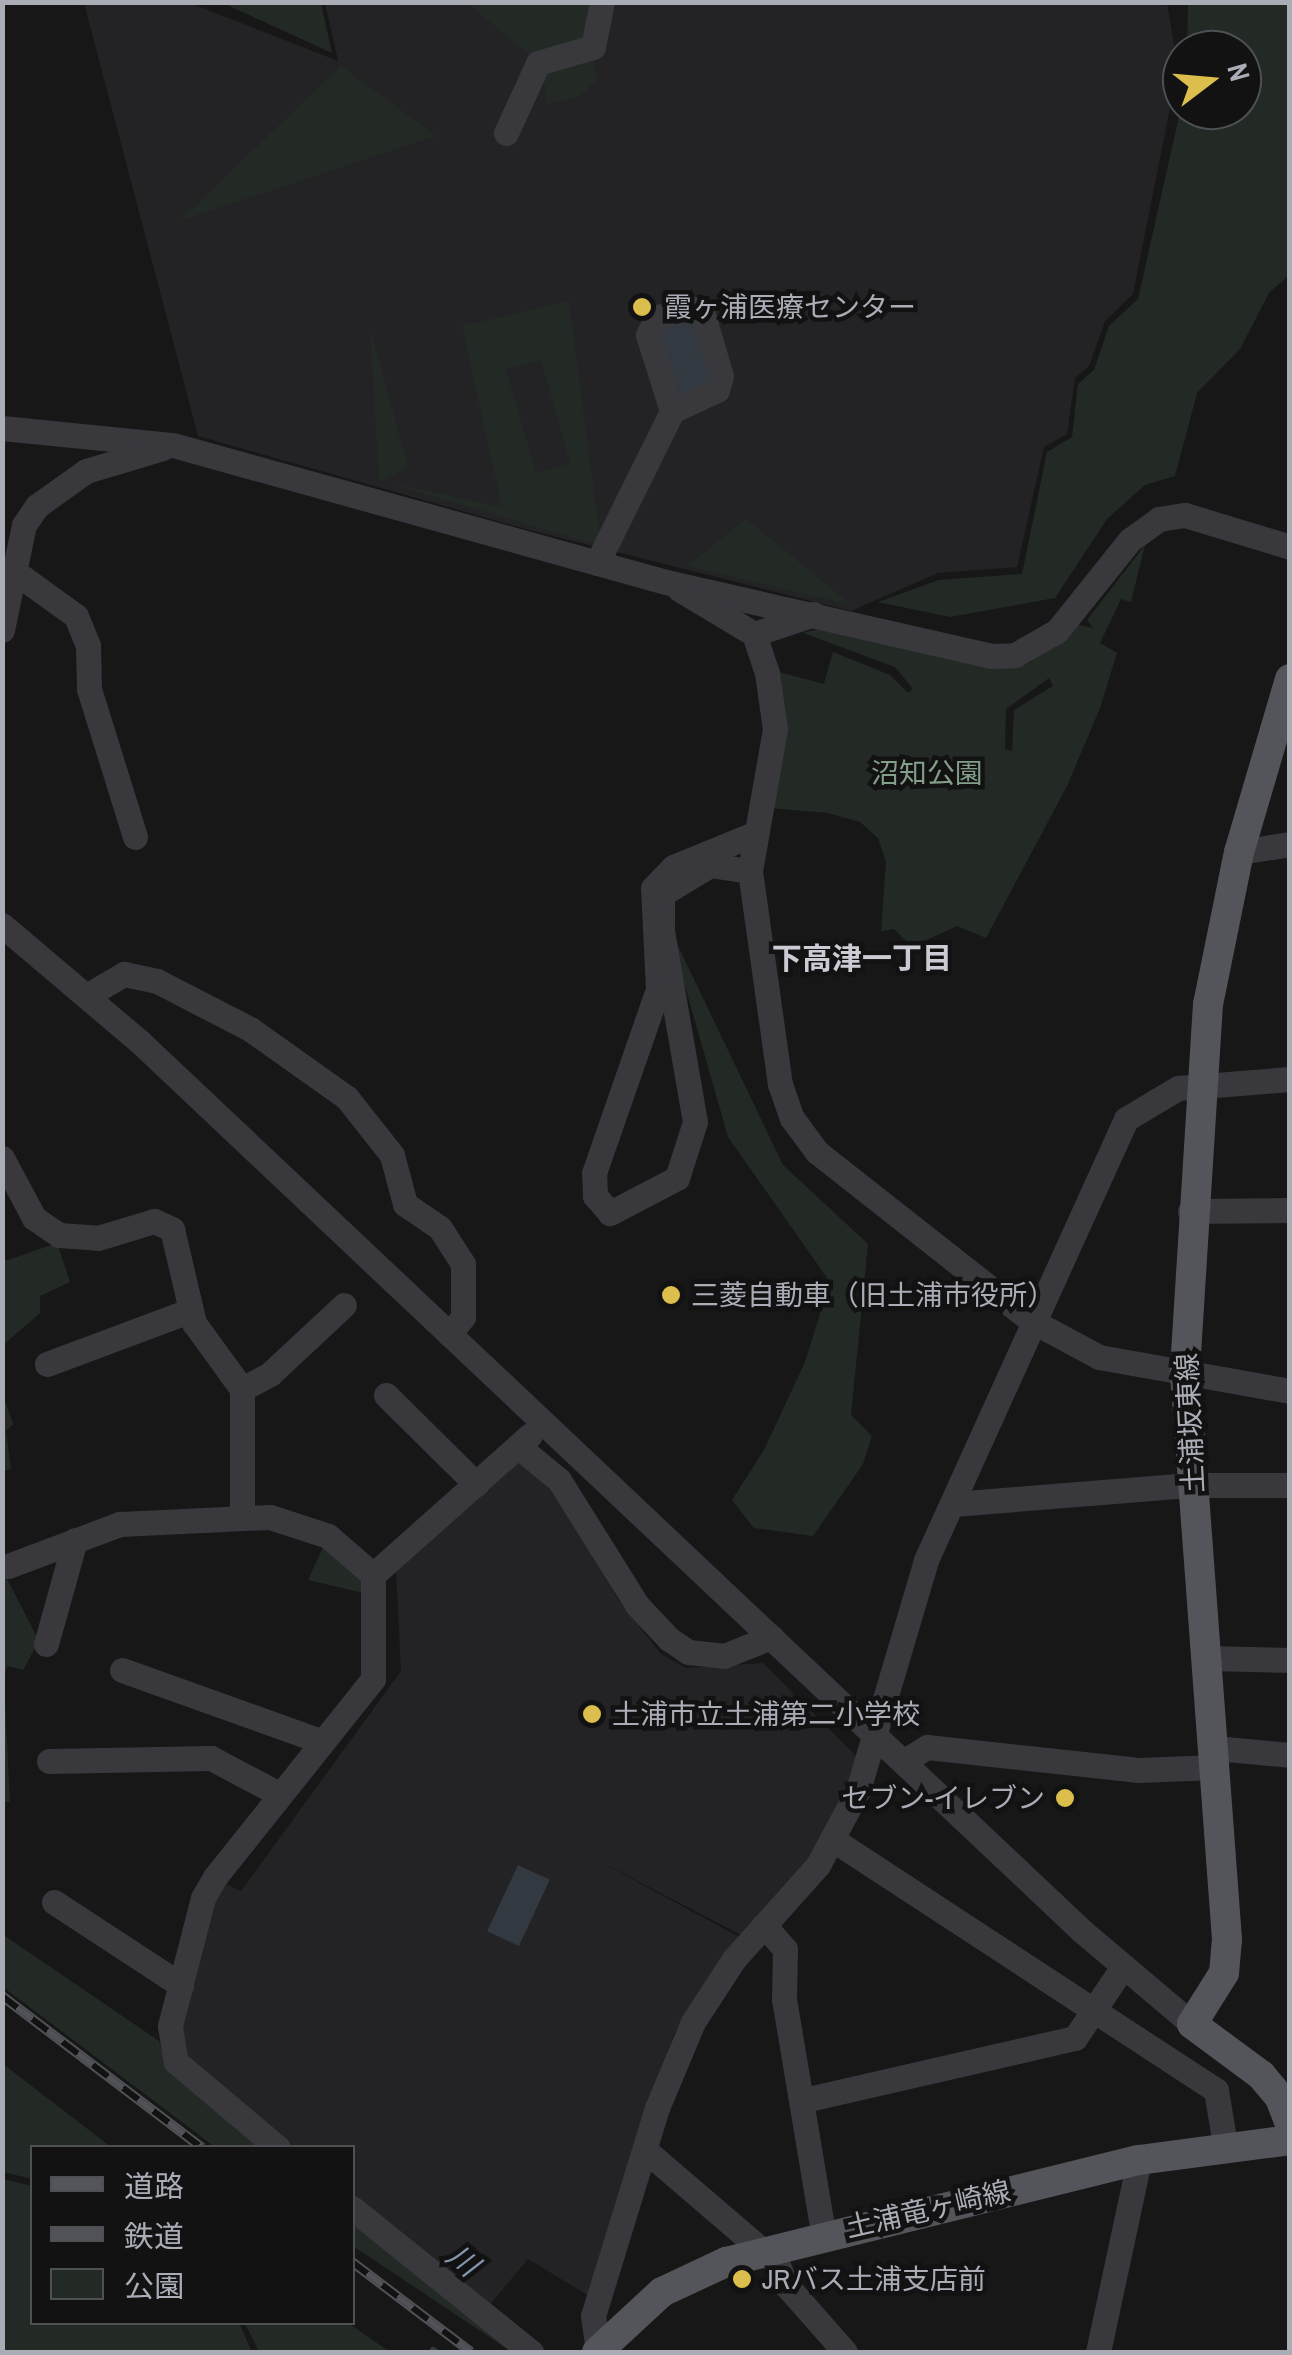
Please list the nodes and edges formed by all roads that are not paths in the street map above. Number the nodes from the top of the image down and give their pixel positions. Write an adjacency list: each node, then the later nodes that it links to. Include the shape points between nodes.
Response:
1 (602, 2): 2 (street, via 593,48 538,63)
2 (506, 133)
3 (672, 411): 7 (street)
4 (2, 428): 5 (street)
5 (173, 445): 7 (street); 8 (street, via 86,471 55,491 24,525)
6 (1290, 546): 10 (street, via 1185,515 1159,519 1130,540 1058,631 1015,656 948,650)
7 (597, 563): 9 (street)
8 (15, 572): 11 (street); 15 (street, via 76,616 88,645 89,689)
9 (666, 582): 10 (street); 12 (street)
10 (814, 614): 12 (street)
11 (2, 630)
12 (754, 634): 14 (street, via 774,729)
13 (1290, 679): 17 (main road, 土浦坂東線)
14 (754, 834): 18 (street); 18 (street, via 674,867 653,888 658,989 594,1173 595,1196 610,1213 677,1178 695,1122 662,894 710,865)
15 (135, 837)
16 (1290, 844): 17 (street)
17 (1239, 852): 22 (main road, 土浦坂東線)
18 (750, 871): 29 (street, via 780,1084 792,1118 856,1188)
19 (2, 925): 20 (street)
20 (88, 994): 30 (street); 30 (street, via 124,974 157,981 250,1029 347,1098 392,1155 406,1204 440,1228 463,1264 462,1317)
21 (1290, 1079): 22 (street)
22 (1199, 1085): 26 (main road, 土浦坂東線); 29 (street, via 1178,1088 1126,1119)
23 (2, 1158): 24 (street)
24 (9, 1186): 28 (street, via 34,1218 60,1235 98,1238 143,1222 167,1224)
25 (1290, 1210): 26 (street)
26 (1190, 1211): 32 (main road, 土浦坂東線)
27 (344, 1305): 33 (street, via 270,1374)
28 (189, 1311): 31 (street); 33 (street)
29 (1032, 1321): 32 (street, via 1099,1357); 41 (street)
30 (449, 1334): 36 (street)
31 (47, 1364)
32 (1185, 1373): 34 (street); 39 (main road, 土浦坂東線)
33 (242, 1388): 42 (street)
34 (1290, 1391)
35 (386, 1395): 38 (street)
36 (541, 1421): 37 (street); 46 (street)
37 (519, 1447): 38 (street); 46 (street, via 559,1480 636,1605 669,1639 688,1652 724,1656)
38 (476, 1484): 45 (street)
39 (1192, 1485): 40 (street); 41 (street); 48 (main road, 土浦坂東線)
40 (1290, 1485)
41 (954, 1504): 51 (street, via 926,1560)
42 (242, 1517): 43 (street, via 153,1519); 45 (street, via 270,1517 328,1536)
43 (75, 1540): 44 (street); 47 (street)
44 (8, 1566)
45 (373, 1575): 52 (street, via 378,1666)
46 (772, 1637): 51 (street)
47 (46, 1644)
48 (1206, 1658): 49 (street); 54 (main road, 土浦坂東線)
49 (1290, 1660)
50 (122, 1670): 52 (street)
51 (878, 1736): 56 (street); 58 (street)
52 (320, 1741): 57 (street)
53 (1290, 1755): 54 (street)
54 (1215, 1757): 56 (street, via 1139,1770 927,1746); 64 (main road, 土浦坂東線, via 1226,1960)
55 (50, 1760): 57 (street, via 211,1758)
56 (906, 1760): 61 (street)
57 (279, 1794): 62 (street, via 203,1898)
58 (832, 1839): 60 (street, via 818,1865); 63 (street)
59 (54, 1902): 62 (street)
60 (764, 1925): 65 (street, via 785,1949 784,1999); 70 (street, via 694,2022)
61 (1122, 1968): 63 (street); 64 (street)
62 (180, 1985): 68 (street, via 170,2026 176,2062)
63 (1099, 2010): 65 (street, via 1076,2038); 69 (street, via 1216,2090)
64 (1192, 2024): 66 (main road, via 1260,2074)
65 (804, 2100): 73 (street)
66 (1290, 2124)
67 (1290, 2140): 69 (main road, 土浦竜ヶ崎線)
68 (274, 2145)
69 (1225, 2145): 71 (main road, 土浦竜ヶ崎線)
70 (645, 2150): 74 (street); 77 (street, via 592,2316)
71 (1139, 2160): 73 (main road, 土浦竜ヶ崎線); 75 (street)
72 (355, 2210): 76 (street)
73 (822, 2234): 74 (main road, 土浦竜ヶ崎線)
74 (762, 2252): 77 (main road, 土浦竜ヶ崎線, via 662,2292); 78 (street)
75 (1101, 2341)
76 (531, 2352)
77 (597, 2352)
78 (845, 2352)

